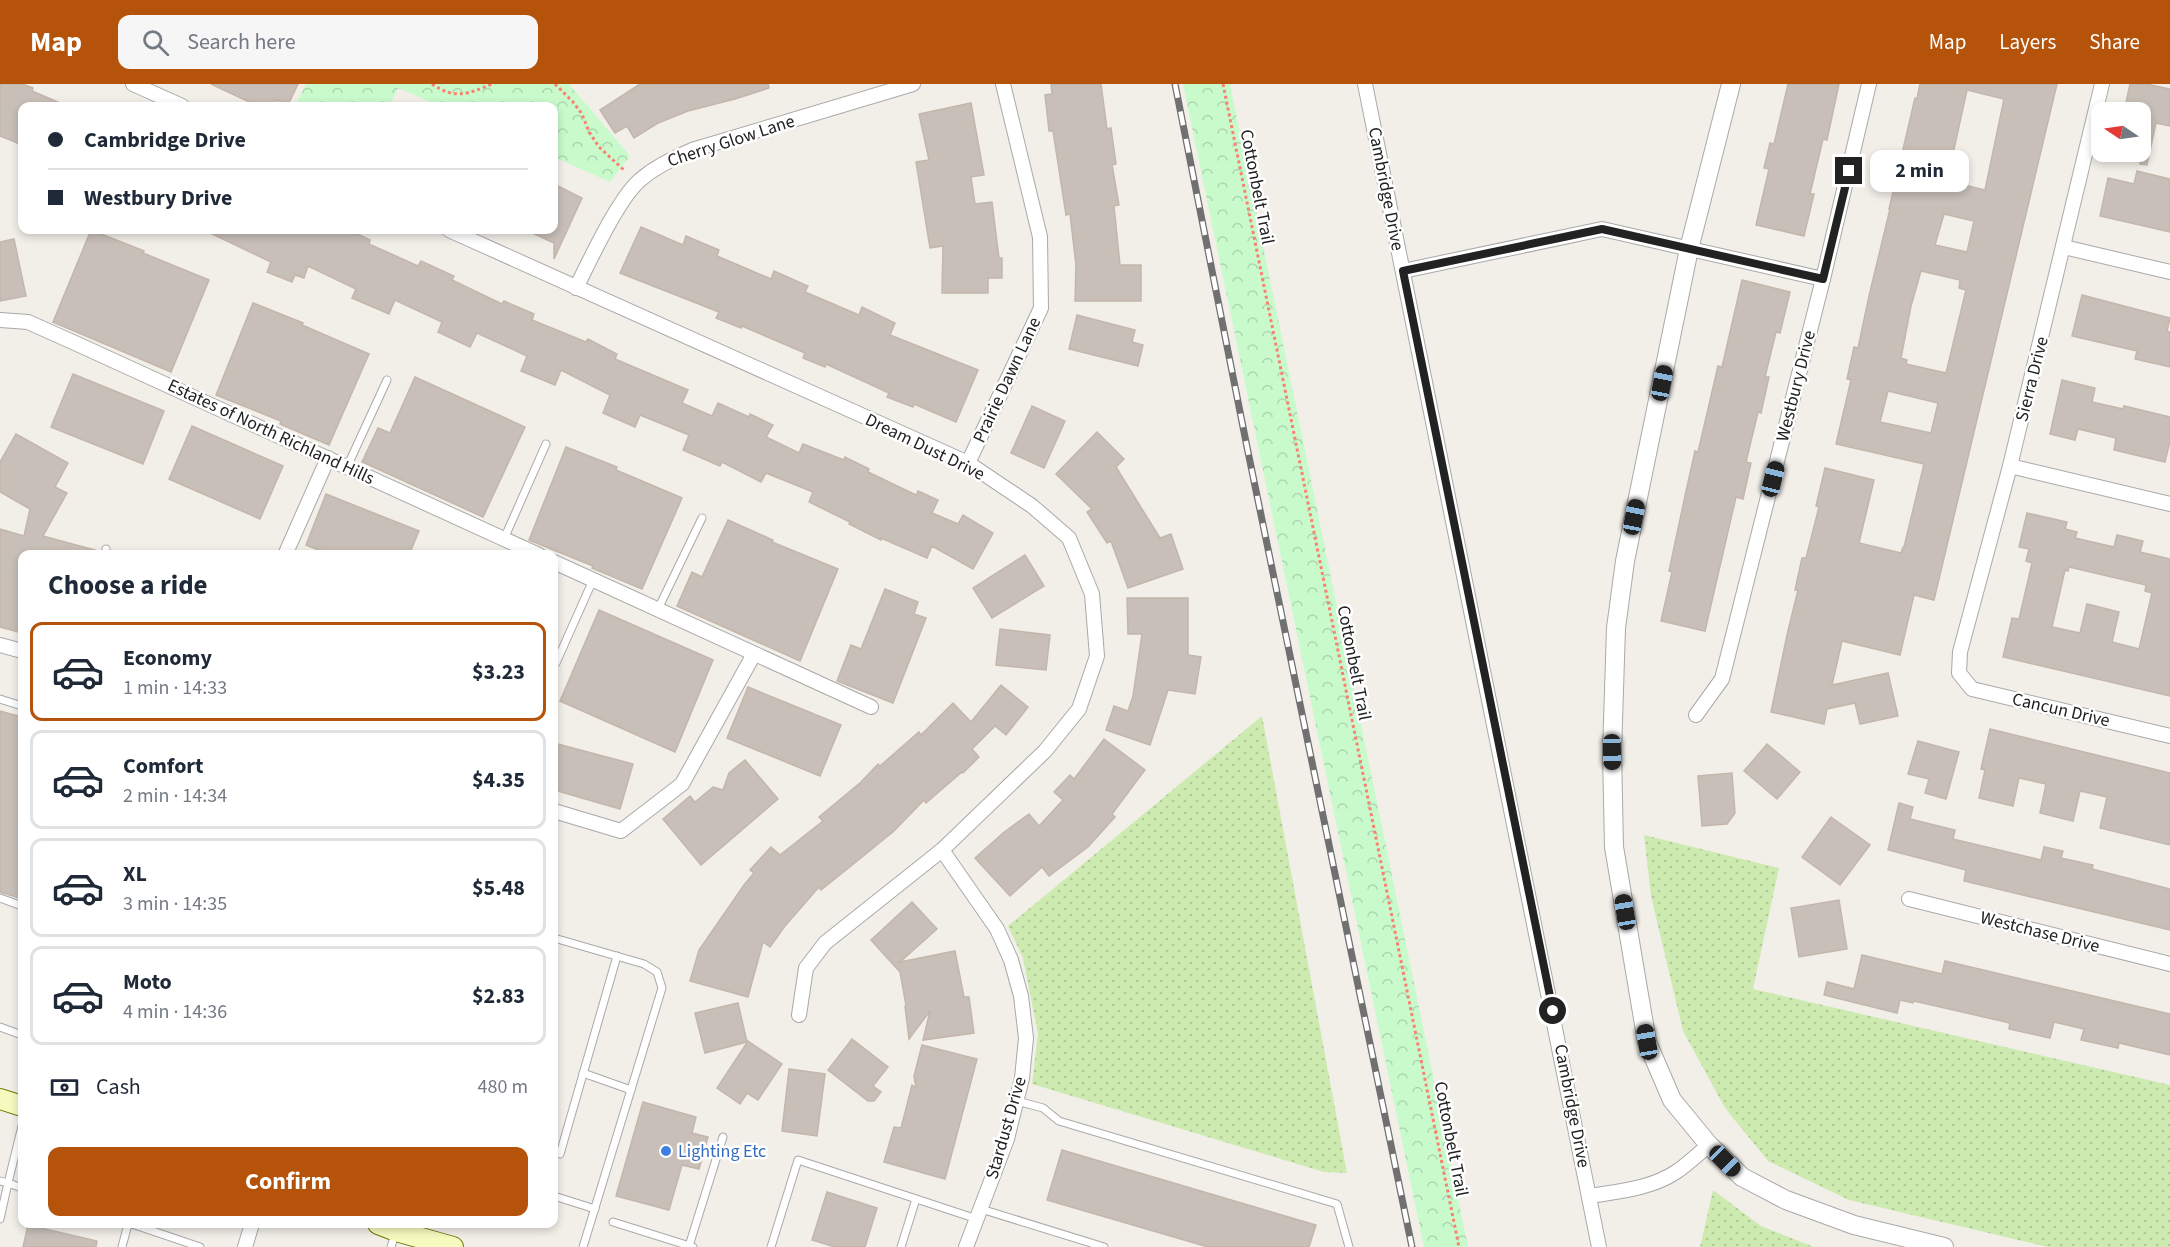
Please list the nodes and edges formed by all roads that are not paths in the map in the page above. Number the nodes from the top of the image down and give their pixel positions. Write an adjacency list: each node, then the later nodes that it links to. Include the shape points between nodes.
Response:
1 (133, 84): 8 (street)
2 (913, 84): 15 (street, Cherry Glow Lane, via 692,150 662,163 638,182 622,202)
3 (1003, 84): 20 (street, Prairie Dawn Lane, via 1040,237 1041,308)
4 (1365, 84): 12 (street, Cambridge Drive)
5 (1731, 84): 11 (street)
6 (1869, 84): 14 (street, Westbury Drive)
7 (2102, 84): 10 (street, Sierra Drive)
8 (173, 102)
9 (458, 234): 15 (street, Dream Dust Drive)
10 (2064, 247): 13 (street); 21 (street, Sierra Drive)
11 (1689, 249): 12 (street, via 1602,229); 14 (street); 59 (street, via 1625,561 1616,628 1614,847 1647,1042 1672,1100)
12 (1403, 271): 64 (street, Cambridge Drive)
13 (2170, 272)
14 (1823, 279): 39 (street, Westbury Drive, via 1722,679)
15 (576, 288): 20 (street, Dream Dust Drive)
16 (0, 320): 19 (street, Estates of North Richland Hills, via 28,322)
17 (387, 380): 22 (lane)
18 (546, 444): 25 (lane)
19 (327, 458): 22 (street, Estates of North Richland Hills); 26 (street)
20 (968, 464): 42 (street, Dream Dust Drive, via 1032,506 1069,538 1092,594 1097,656 1079,709 1045,751)
21 (2010, 466): 23 (street); 35 (street, Sierra Drive, via 1960,652)
22 (347, 467): 25 (street, Estates of North Richland Hills)
23 (2170, 504)
24 (702, 518): 30 (lane)
25 (504, 539): 27 (street, Estates of North Richland Hills)
26 (287, 550)
27 (527, 550)
28 (558, 564): 29 (street)
29 (592, 580): 30 (street); 34 (lane)
30 (658, 609): 33 (street)
31 (0, 645): 32 (street)
32 (18, 650)
33 (754, 654): 38 (street); 41 (street, via 682,784 621,831)
34 (558, 658)
35 (1959, 673): 40 (street, Cancun Drive, via 1972,689)
36 (0, 699): 37 (lane)
37 (18, 705)
38 (871, 707)
39 (1696, 715)
40 (2170, 736)
41 (558, 812)
42 (942, 850): 49 (street, Dream Dust Drive, via 825,943 806,968); 55 (street, Stardust Drive, via 997,929 1011,960 1026,1038)
43 (0, 898): 45 (lane)
44 (1909, 899): 48 (street, Westchase Drive)
45 (18, 905)
46 (558, 939): 47 (lane)
47 (617, 956): 52 (lane); 53 (lane, via 657,972 662,988)
48 (2170, 964)
49 (799, 1015)
50 (0, 1027): 51 (lane)
51 (18, 1034)
52 (583, 1072): 53 (lane); 60 (lane)
53 (631, 1090): 67 (lane)
54 (0, 1099): 56 (main road)
55 (1017, 1101): 68 (street, Stardust Drive); 85 (lane, via 1043,1108 1059,1121 1337,1204)
56 (18, 1105)
57 (723, 1137): 75 (lane)
58 (18, 1142): 62 (lane)
59 (1709, 1145): 64 (street, via 1677,1172 1656,1182); 87 (street, via 1742,1178 1786,1200 1854,1225)
60 (560, 1155)
61 (0, 1181): 62 (lane)
62 (8, 1183): 63 (lane); 69 (lane)
63 (18, 1187)
64 (1590, 1196): 86 (street, Cambridge Drive)
65 (558, 1197): 67 (lane)
66 (916, 1198): 68 (lane); 82 (lane, via 798,1160); 83 (lane)
67 (595, 1209): 81 (lane)
68 (979, 1214): 76 (street, Stardust Drive); 84 (lane)
69 (0, 1219)
70 (613, 1222): 75 (lane)
71 (129, 1228): 77 (lane)
72 (142, 1228): 78 (lane)
73 (251, 1228): 79 (street)
74 (387, 1231): 80 (main road)
75 (691, 1246)
76 (967, 1246)
77 (122, 1247)
78 (200, 1247)
79 (245, 1247)
80 (453, 1247)
81 (583, 1247)
82 (771, 1247)
83 (900, 1247)
84 (1104, 1247)
85 (1349, 1247)
86 (1599, 1247)
87 (1944, 1247)

